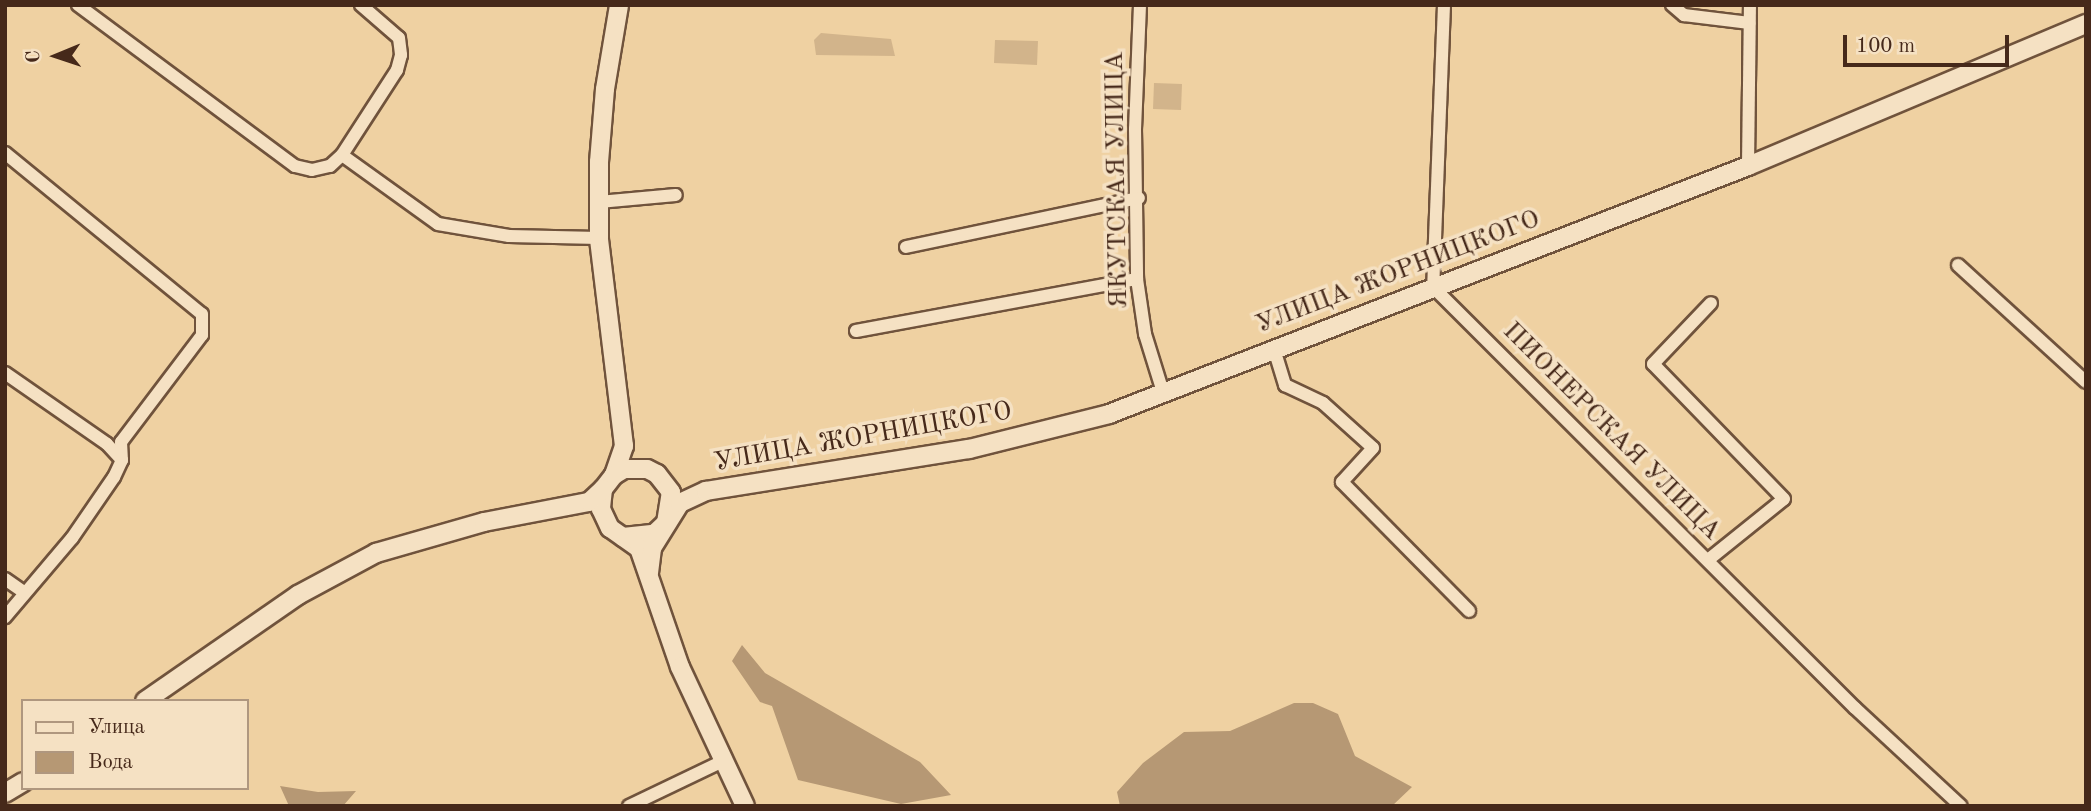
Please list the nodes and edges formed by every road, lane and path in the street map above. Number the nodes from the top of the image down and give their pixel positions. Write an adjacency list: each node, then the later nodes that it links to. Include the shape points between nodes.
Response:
1 (78, 5): 11 (street, via 295,166 312,170 330,166)
2 (361, 5): 11 (street, via 399,38 401,55 397,70)
3 (619, 5): 15 (main road, via 605,89)
4 (1140, 5): 14 (street, ЯКУТСКАЯ УЛИЦА, via 1135,129)
5 (1444, 5): 20 (street)
6 (1672, 5): 8 (street, via 1684,15)
7 (1750, 5): 8 (street)
8 (1750, 23): 12 (street)
9 (2086, 24): 12 (main road, УЛИЦА ЖОРНИЦКОГО)
10 (5, 153): 28 (street, via 202,314 202,335 121,442)
11 (342, 155): 16 (street, via 438,224 509,236)
12 (1748, 166): 20 (main road, УЛИЦА ЖОРНИЦКОГО)
13 (676, 195): 15 (street)
14 (1139, 198): 17 (street); 19 (street, ЯКУТСКАЯ УЛИЦА)
15 (599, 202): 16 (main road)
16 (599, 237): 27 (main road)
17 (906, 247)
18 (1958, 265): 25 (street)
19 (1137, 279): 22 (street); 26 (street, ЯКУТСКАЯ УЛИЦА, via 1145,334)
20 (1433, 287): 23 (main road, УЛИЦА ЖОРНИЦКОГО); 35 (street, ПИОНЕРСКАЯ УЛИЦА)
21 (1712, 303): 35 (street, via 1653,364 1784,499)
22 (856, 331)
23 (1274, 349): 26 (main road, УЛИЦА ЖОРНИЦКОГО); 39 (street, via 1285,385 1324,403 1373,448 1342,482)
24 (5, 373): 28 (street, via 107,444)
25 (2086, 382)
26 (1163, 393): 31 (main road, УЛИЦА ЖОРНИЦКОГО, via 1077,424 1003,442)
27 (622, 424): 29 (main road, via 629,444); 30 (main road, via 624,446)
28 (122, 460): 38 (street, via 72,538)
29 (652, 471): 30 (main road, via 635,467); 31 (main road, УЛИЦА ЖОРНИЦКОГО, via 677,489); 33 (main road, via 671,492)
30 (609, 482): 32 (main road, via 589,502); 34 (main road, via 601,509)
31 (706, 491): 33 (main road, УЛИЦА ЖОРНИЦКОГО, via 680,503)
32 (547, 513): 34 (main road, via 590,515); 41 (main road, via 484,522 376,553 298,595)
33 (666, 523): 34 (main road, via 654,534); 36 (main road, via 652,548)
34 (617, 532): 36 (main road, via 639,548)
35 (1708, 560): 47 (street, ПИОНЕРСКАЯ УЛИЦА, via 1855,708)
36 (649, 573): 42 (main road, via 680,667)
37 (5, 579): 38 (street)
38 (25, 593): 40 (street)
39 (1469, 611)
40 (5, 617)
41 (148, 699)
42 (721, 762): 45 (street); 46 (main road)
43 (21, 783): 44 (main road)
44 (5, 793)
45 (629, 806)
46 (745, 806)
47 (1961, 806)

